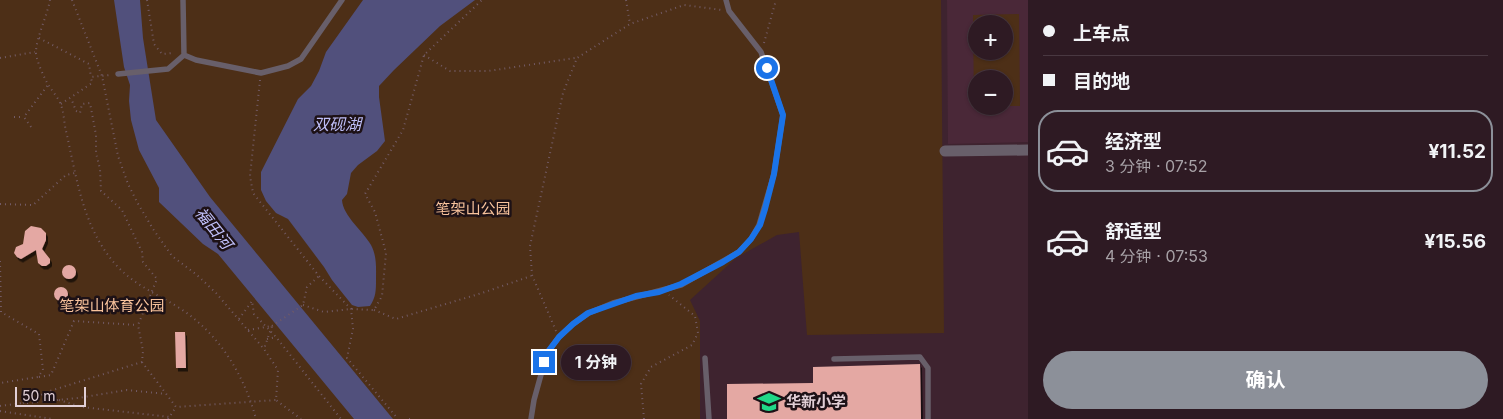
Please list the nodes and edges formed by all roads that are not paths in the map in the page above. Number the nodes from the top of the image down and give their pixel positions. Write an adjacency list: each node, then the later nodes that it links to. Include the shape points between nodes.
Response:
1 (183, 0): 4 (lane)
2 (342, 0): 4 (lane, via 301,59 288,66 261,73 196,60)
3 (726, 0): 10 (lane, via 729,11 761,52 783,115 774,174 760,225 739,252 688,281 588,313 573,324 547,353)
4 (184, 53): 5 (lane, via 168,69)
5 (118, 74)
6 (1028, 150): 7 (street)
7 (946, 151)
8 (705, 358): 11 (lane)
9 (834, 359): 12 (lane, via 920,357 928,368)
10 (531, 419)
11 (709, 419)
12 (928, 419)

